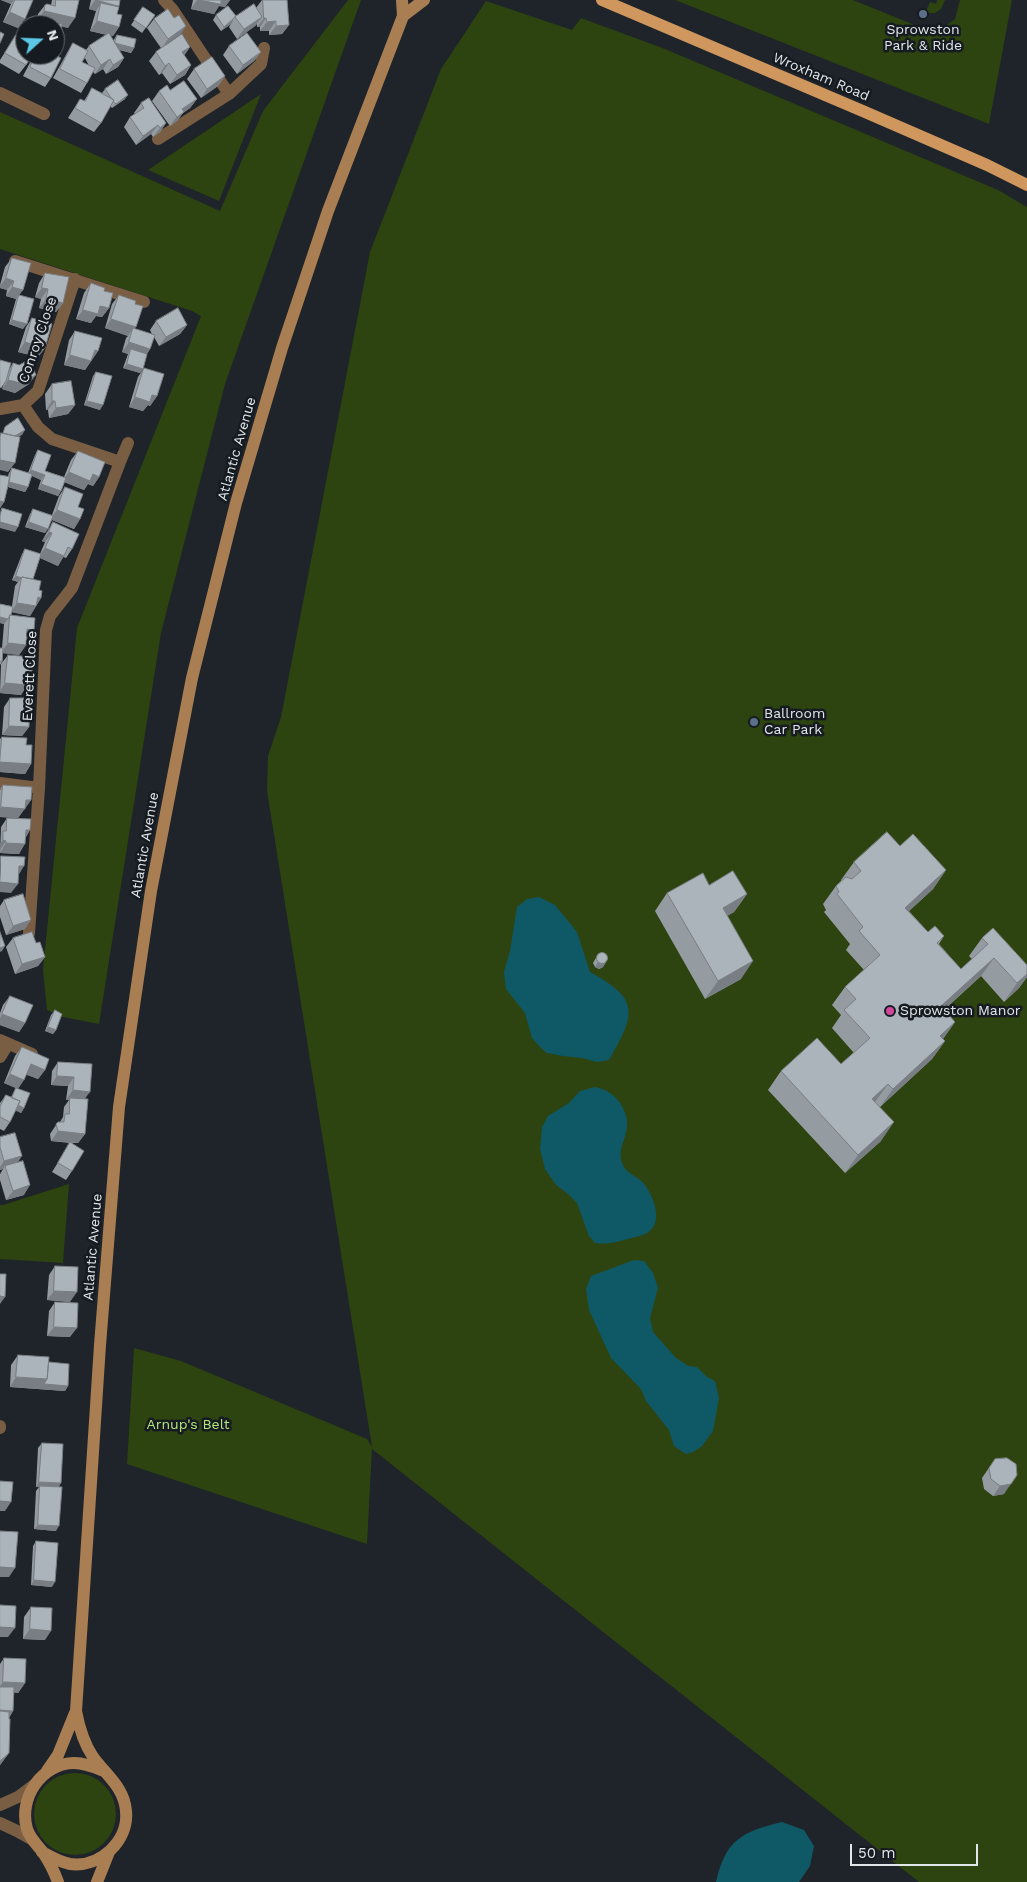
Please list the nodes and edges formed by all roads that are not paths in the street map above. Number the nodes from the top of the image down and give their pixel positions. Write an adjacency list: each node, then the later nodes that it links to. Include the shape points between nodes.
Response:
1 (164, 0): 8 (street)
2 (402, 0): 5 (street, Atlantic Avenue)
3 (424, 0): 5 (street)
4 (602, 0): 11 (main road, Wroxham Road)
5 (403, 16): 25 (street, Atlantic Avenue, via 328,211 282,348 236,503 192,678 152,891 119,1107)
6 (264, 48): 8 (street, via 261,64)
7 (0, 93): 9 (street)
8 (229, 94): 10 (street)
9 (44, 114)
10 (158, 139)
11 (1027, 185)
12 (13, 260): 13 (street)
13 (75, 279): 14 (street); 15 (street, Conroy Close, via 38,391)
14 (144, 302)
15 (22, 405): 16 (street); 18 (street, via 38,427 52,439)
16 (0, 409)
17 (128, 443): 18 (street, Everett Close)
18 (120, 462): 20 (street, Everett Close, via 72,588 50,616 46,630)
19 (0, 783): 20 (street)
20 (39, 788): 21 (street, Everett Close)
21 (29, 932)
22 (4, 1042): 23 (street); 24 (street)
23 (32, 1054)
24 (0, 1057)
25 (76, 1711): 26 (street, Atlantic Avenue, via 58,1755); 27 (street, Atlantic Avenue, via 79,1730)
26 (47, 1771): 27 (street, Atlantic Avenue, via 72,1763 87,1764); 28 (street, Atlantic Avenue)
27 (104, 1771): 33 (street, Atlantic Avenue, via 124,1796 126,1813 123,1831)
28 (34, 1785): 29 (street); 31 (street, Atlantic Avenue, via 25,1812)
29 (0, 1805)
30 (0, 1824): 31 (street)
31 (33, 1840): 32 (street, Atlantic Avenue)
32 (42, 1852): 33 (street, Atlantic Avenue, via 71,1864 87,1863); 34 (street, Atlantic Avenue)
33 (109, 1852): 35 (street, Atlantic Avenue)
34 (58, 1882)
35 (97, 1882)

